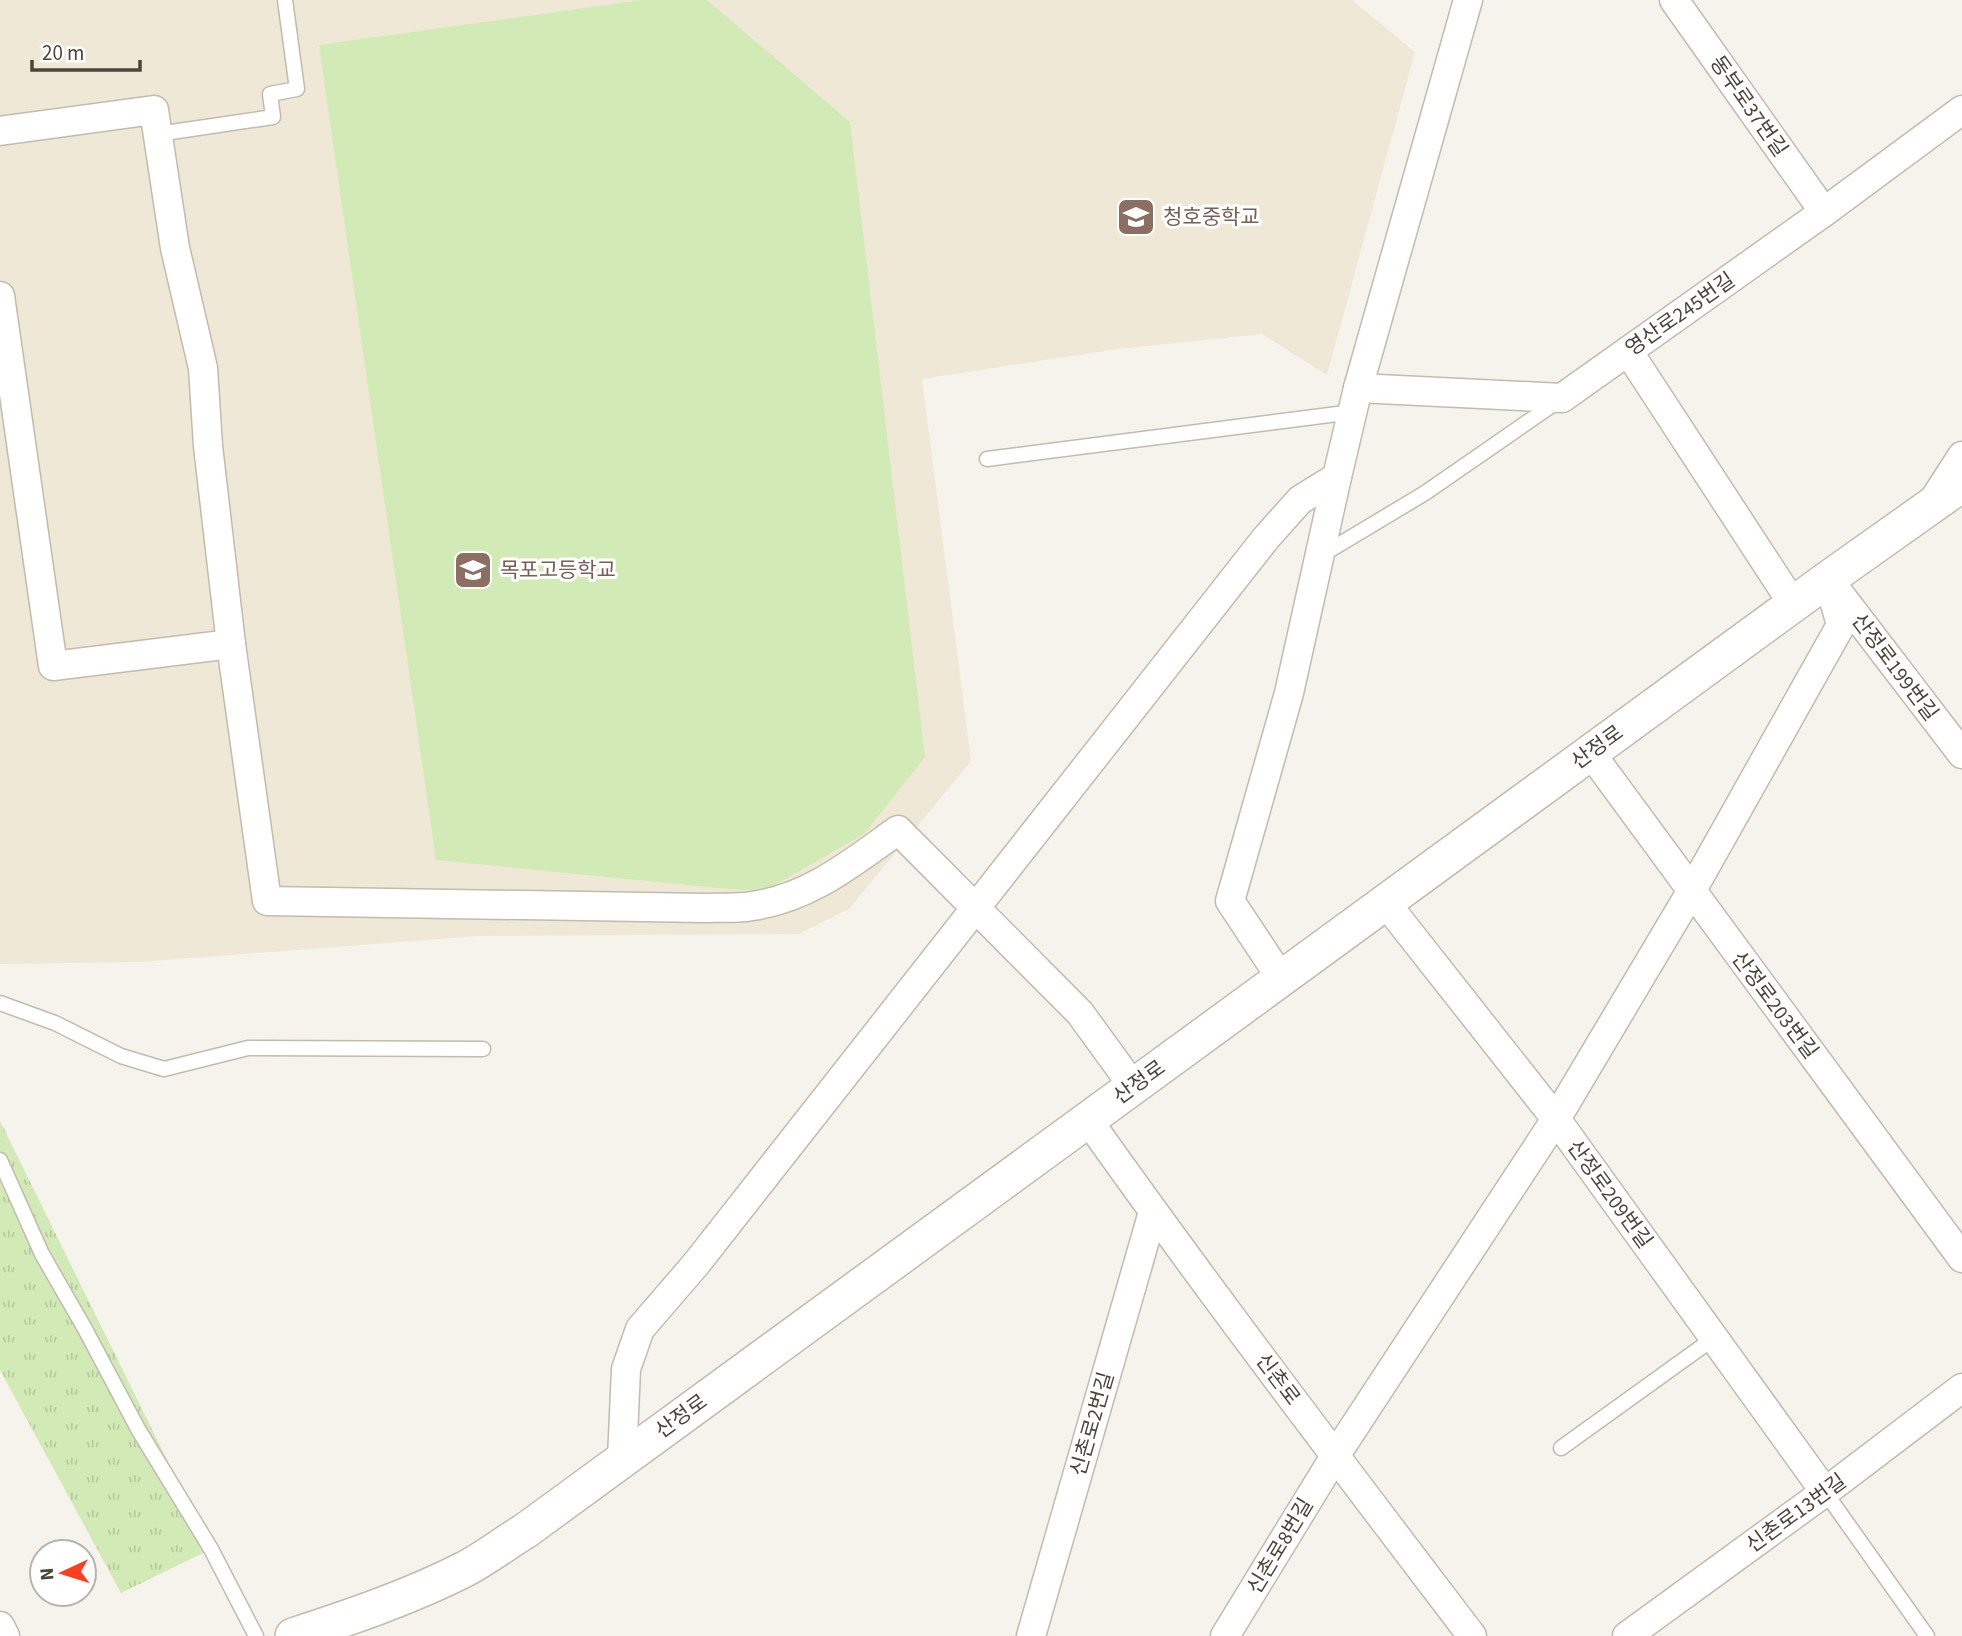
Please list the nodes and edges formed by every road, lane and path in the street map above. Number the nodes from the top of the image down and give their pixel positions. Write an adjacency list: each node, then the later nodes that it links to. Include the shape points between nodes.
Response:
1 (285, 0): 6 (lane, via 297,89 270,94 273,117)
2 (1468, 0): 11 (street)
3 (1674, 0): 7 (street, 동부로37번길)
4 (1962, 110): 7 (street, 영산로245번길)
5 (0, 131): 6 (street, via 154,110)
6 (158, 134): 20 (street, via 176,248 203,368)
7 (1824, 212): 9 (street, 영산로245번길)
8 (0, 296): 20 (street, via 53,666)
9 (1628, 351): 10 (street, 영산로245번길); 19 (street)
10 (1562, 398): 11 (street); 17 (lane, via 1425,493)
11 (1356, 400): 13 (lane); 14 (street)
12 (1962, 456): 16 (street)
13 (987, 459)
14 (1337, 477): 17 (street); 25 (street, via 1300,500 1266,538)
15 (1962, 484): 16 (street, 산정로)
16 (1929, 507): 18 (street, 산정로)
17 (1319, 557): 26 (street, via 1289,693 1230,901)
18 (1828, 579): 19 (street, 산정로); 22 (street, 산정로199번길); 23 (street, 신촌로8번길, via 1841,625)
19 (1793, 604): 21 (street, 산정로)
20 (231, 644): 25 (street, via 267,901 752,906 801,893 832,877 898,830)
21 (1590, 752): 23 (street, 산정로203번길); 24 (street, 산정로)
22 (1962, 754)
23 (1691, 892): 30 (street, 신촌로8번길); 34 (street, 산정로203번길)
24 (1385, 902): 26 (street, 산정로); 30 (street, 산정로209번길)
25 (975, 907): 29 (street, via 1080,1013); 39 (street, via 640,1329 626,1369)
26 (1281, 978): 29 (street, 산정로)
27 (0, 1003): 28 (lane, via 55,1023 121,1056 164,1069 248,1048)
28 (483, 1049)
29 (1133, 1086): 31 (street, 산정로)
30 (1556, 1119): 35 (street, 산정로209번길); 38 (street, 신촌로8번길)
31 (1088, 1120): 33 (street, 신촌로); 39 (street, 산정로)
32 (0, 1160): 43 (lane, via 42,1254)
33 (1153, 1212): 38 (street, 신촌로); 45 (street, 신촌로2번길)
34 (1962, 1258)
35 (1714, 1338): 37 (lane); 40 (street, 산정로209번길)
36 (1962, 1388): 40 (street, 신촌로13번길)
37 (1561, 1448)
38 (1335, 1456): 46 (street, 신촌로8번길); 47 (street, 신촌로)
39 (622, 1459): 44 (street, 산정로, via 468,1567)
40 (1825, 1492): 48 (street, 신촌로13번길); 49 (lane)
41 (0, 1626): 42 (street)
42 (5, 1636)
43 (256, 1636)
44 (293, 1636)
45 (1031, 1636)
46 (1225, 1636)
47 (1472, 1636)
48 (1627, 1636)
49 (1927, 1636)

